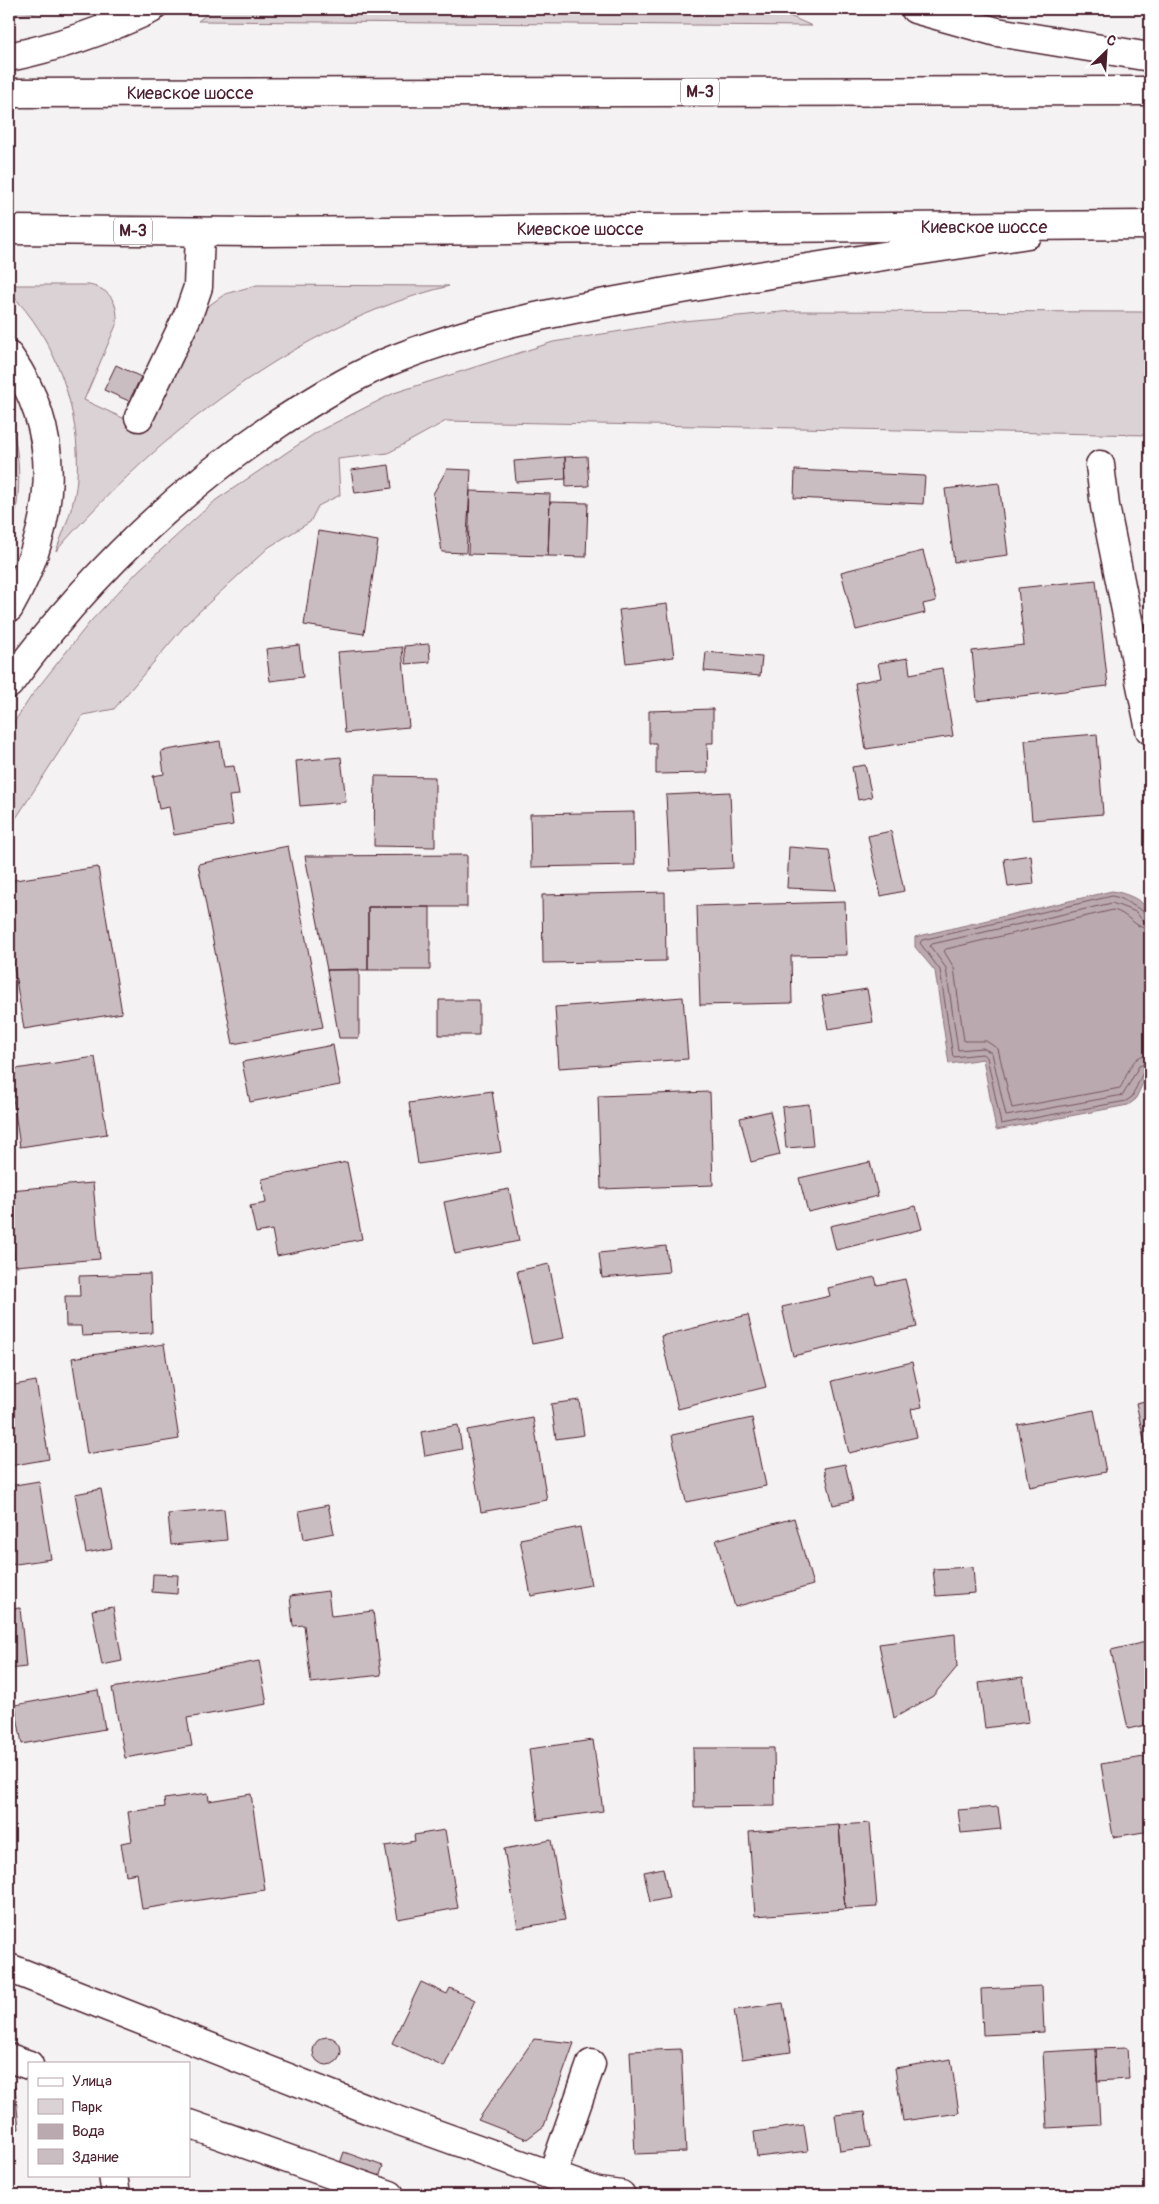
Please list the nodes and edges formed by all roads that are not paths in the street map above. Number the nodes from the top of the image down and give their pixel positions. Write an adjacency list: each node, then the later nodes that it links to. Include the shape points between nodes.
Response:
1 (151, 9): 4 (main road, via 89,34)
2 (916, 9): 3 (main road, via 997,32)
3 (1150, 57)
4 (9, 58)
5 (1150, 91): 6 (main road, Киевское шоссе / М-3)
6 (9, 93)
7 (1150, 225): 8 (main road, Киевское шоссе / М-3)
8 (1080, 226): 10 (main road, Киевское шоссе / М-3); 15 (main road, via 737,278 604,303 506,324 384,364 305,406 204,477 119,553 70,606)
9 (9, 230): 10 (main road, Киевское шоссе / М-3)
10 (200, 232): 12 (main road, via 198,287 189,313)
11 (9, 356): 14 (main road, via 34,405 45,447 48,479 45,516 38,542)
12 (139, 416)
13 (1100, 465): 16 (main road, via 1105,506)
14 (9, 608)
15 (9, 684)
16 (1150, 730)
17 (9, 1968): 23 (main road, via 372,2111)
18 (9, 2058): 20 (main road)
19 (591, 2064): 23 (main road)
20 (28, 2065)
21 (190, 2124): 25 (main road)
22 (113, 2176): 24 (main road)
23 (552, 2176): 26 (main road, via 598,2192)
24 (116, 2195)
25 (390, 2195)
26 (621, 2195)

